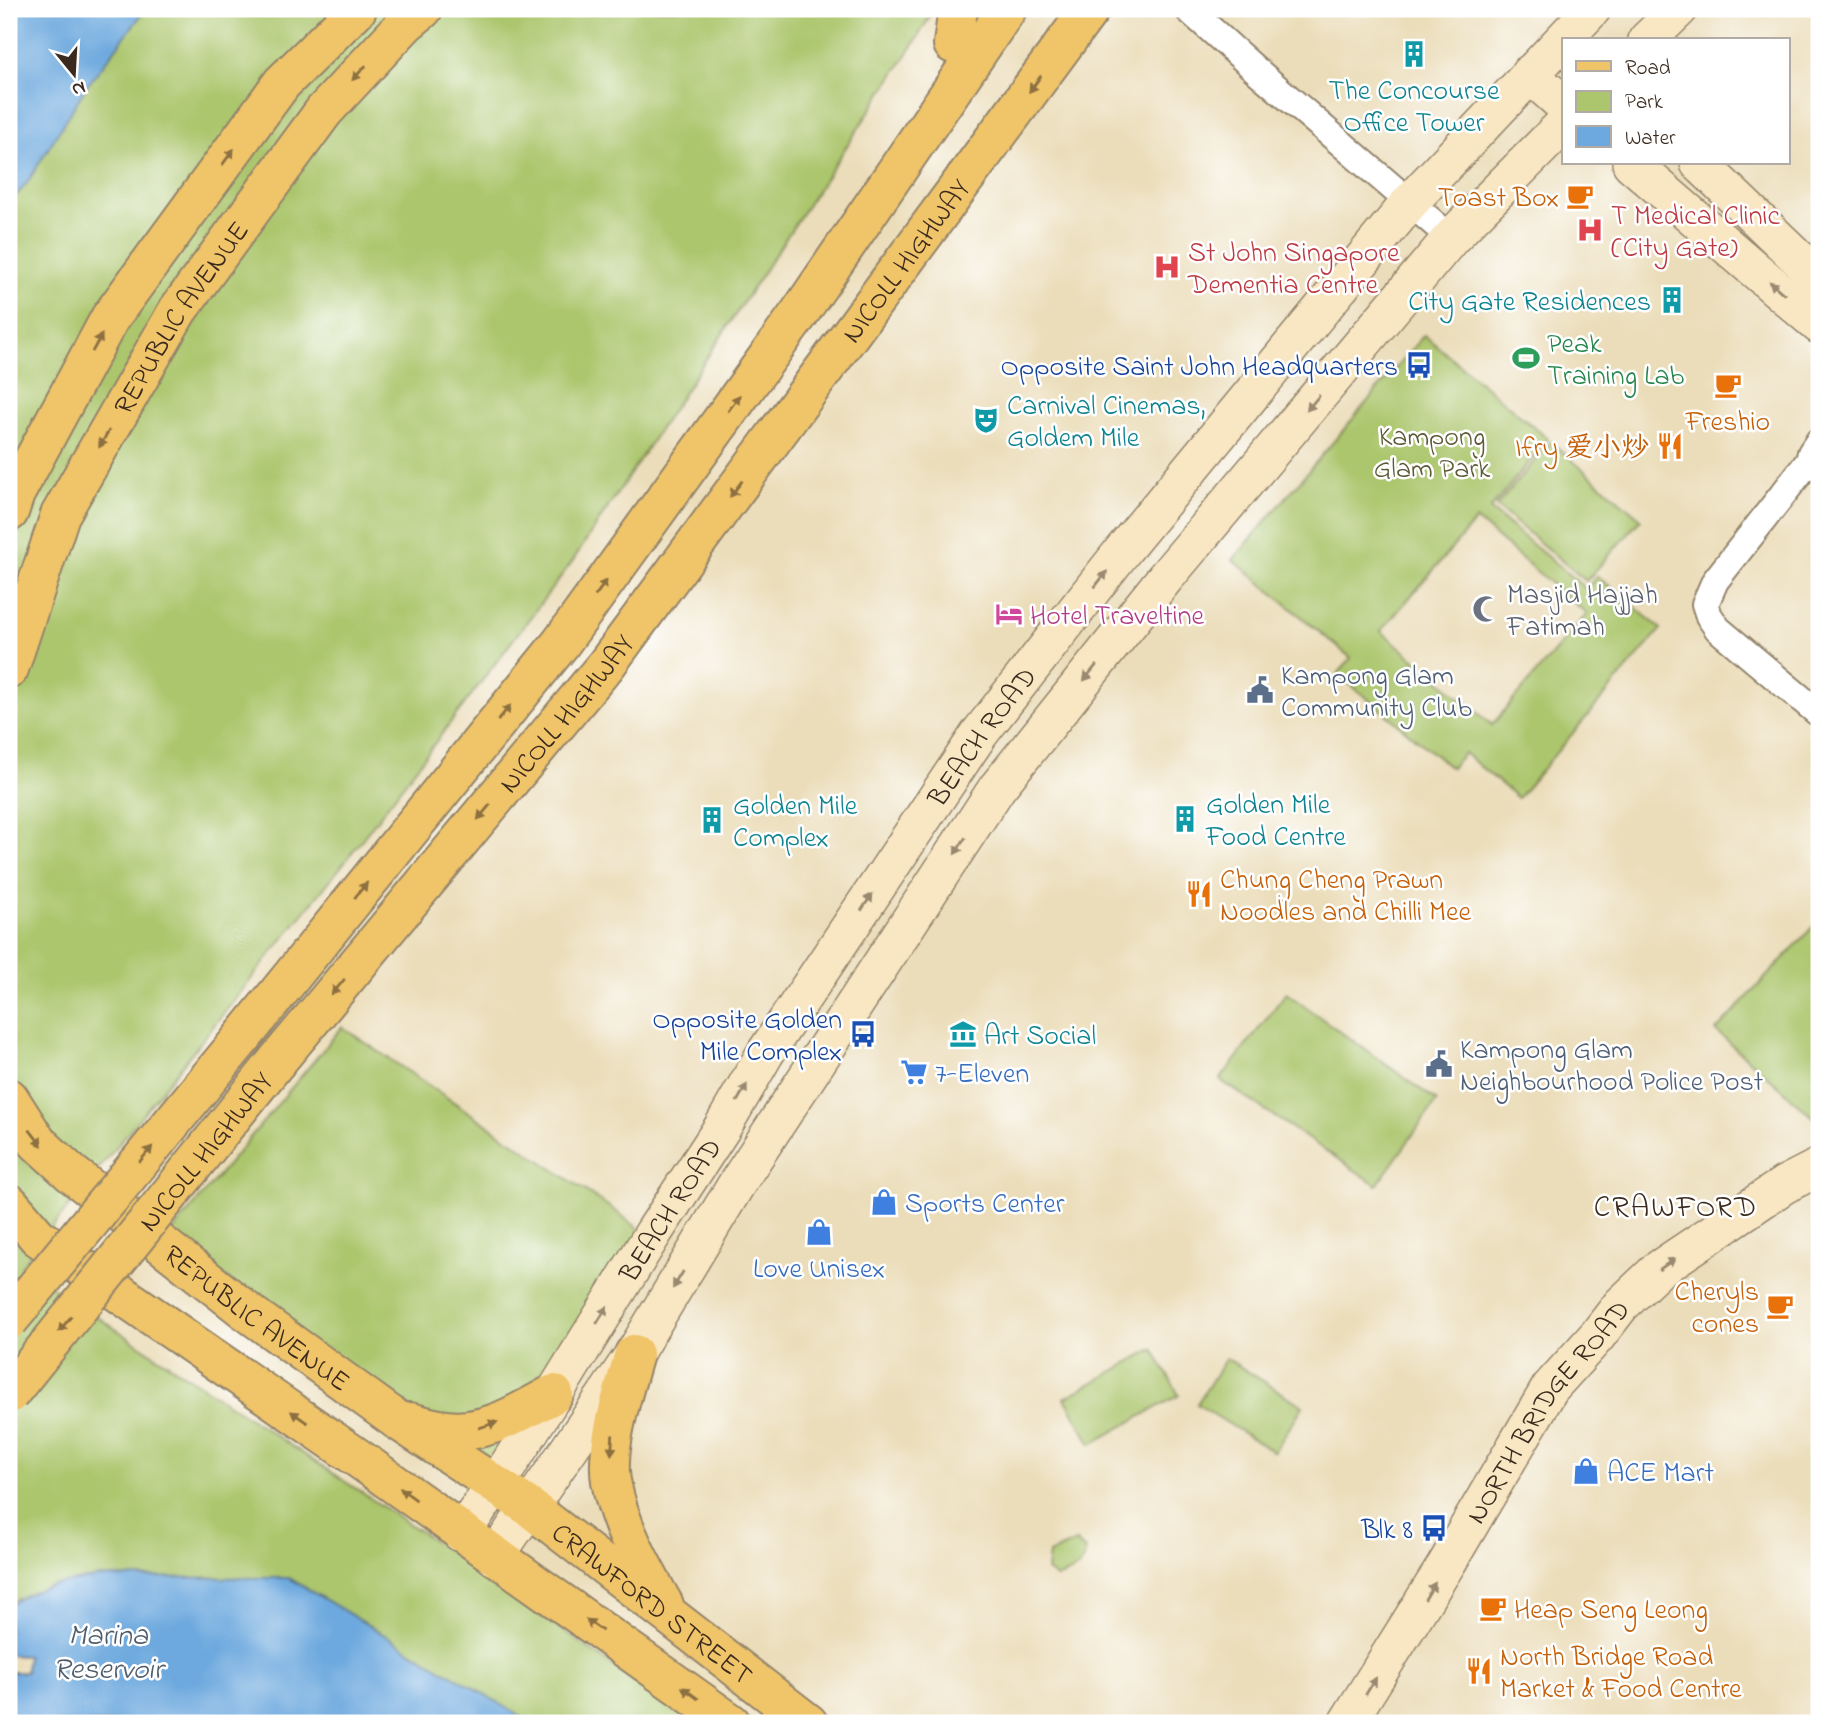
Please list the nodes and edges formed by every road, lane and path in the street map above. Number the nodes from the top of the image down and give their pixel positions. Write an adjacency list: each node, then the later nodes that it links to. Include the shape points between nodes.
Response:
1 (357, 9): 26 (main road, REPUBLIC AVENUE, one-way to 1, via 110,318 282,83)
2 (423, 9): 27 (main road, REPUBLIC AVENUE, one-way to 27, via 324,111 178,310 60,516)
3 (977, 9): 9 (main road)
4 (1007, 9): 23 (main road, NICOLL HIGHWAY)
5 (1188, 9): 18 (street)
6 (1592, 9): 10 (main road, BEACH ROAD)
7 (1679, 9): 11 (main road)
8 (1089, 15): 35 (main road, NICOLL HIGHWAY, one-way to 35, bridge, via 606,665 276,1061)
9 (956, 26): 23 (main road)
10 (1565, 38)
11 (1649, 38)
12 (1562, 41): 13 (main road, BEACH ROAD)
13 (1528, 74): 14 (main road); 18 (main road, BEACH ROAD)
14 (1562, 103)
15 (1562, 126): 19 (main road, BEACH ROAD)
16 (1632, 164): 24 (main road, one-way to 16)
17 (1700, 164): 21 (main road)
18 (1409, 202): 19 (street); 20 (main road, BEACH ROAD)
19 (1451, 238): 22 (main road, BEACH ROAD)
20 (1357, 266): 22 (main road, via 1385,270 1394,283); 33 (main road, BEACH ROAD, one-way to 20, via 766,1052 980,733 1124,549)
21 (1819, 278)
22 (1398, 303): 34 (main road, BEACH ROAD, one-way to 34, via 1165,578 997,789 750,1163)
23 (801, 311): 32 (main road, NICOLL HIGHWAY, one-way to 23, bridge, via 561,643)
24 (1819, 325)
25 (1816, 453): 28 (street, via 1715,581 1705,604 1718,629)
26 (9, 512)
27 (9, 669)
28 (1817, 712)
29 (9, 1098): 37 (main road, REPUBLIC AVENUE, one-way to 37, via 37,1142 71,1173 245,1310)
30 (1819, 1167): 45 (main road, NORTH BRIDGE ROAD, one-way to 30, via 1550,1388 1621,1305 1659,1269 1784,1185)
31 (9, 1203): 40 (main road, REPUBLIC AVENUE, one-way to 31, via 38,1237)
32 (9, 1320)
33 (575, 1359): 34 (main road, via 590,1378); 36 (main road, BEACH ROAD)
34 (625, 1367): 39 (main road, BEACH ROAD); 42 (main road, one-way to 42, via 610,1480 629,1536)
35 (9, 1394)
36 (554, 1394): 37 (main road, one-way to 36, via 472,1430 495,1424); 38 (main road, BEACH ROAD)
37 (397, 1420): 38 (main road, REPUBLIC AVENUE)
38 (495, 1486): 39 (main road, CRAWFORD STREET); 40 (main road, BEACH ROAD)
39 (529, 1507): 41 (main road, BEACH ROAD); 42 (main road, CRAWFORD STREET)
40 (461, 1533): 41 (main road, CRAWFORD STREET)
41 (495, 1557): 43 (main road, CRAWFORD STREET, one-way to 41)
42 (672, 1619): 44 (main road, CRAWFORD STREET)
43 (731, 1723)
44 (808, 1723)
45 (1347, 1723)

